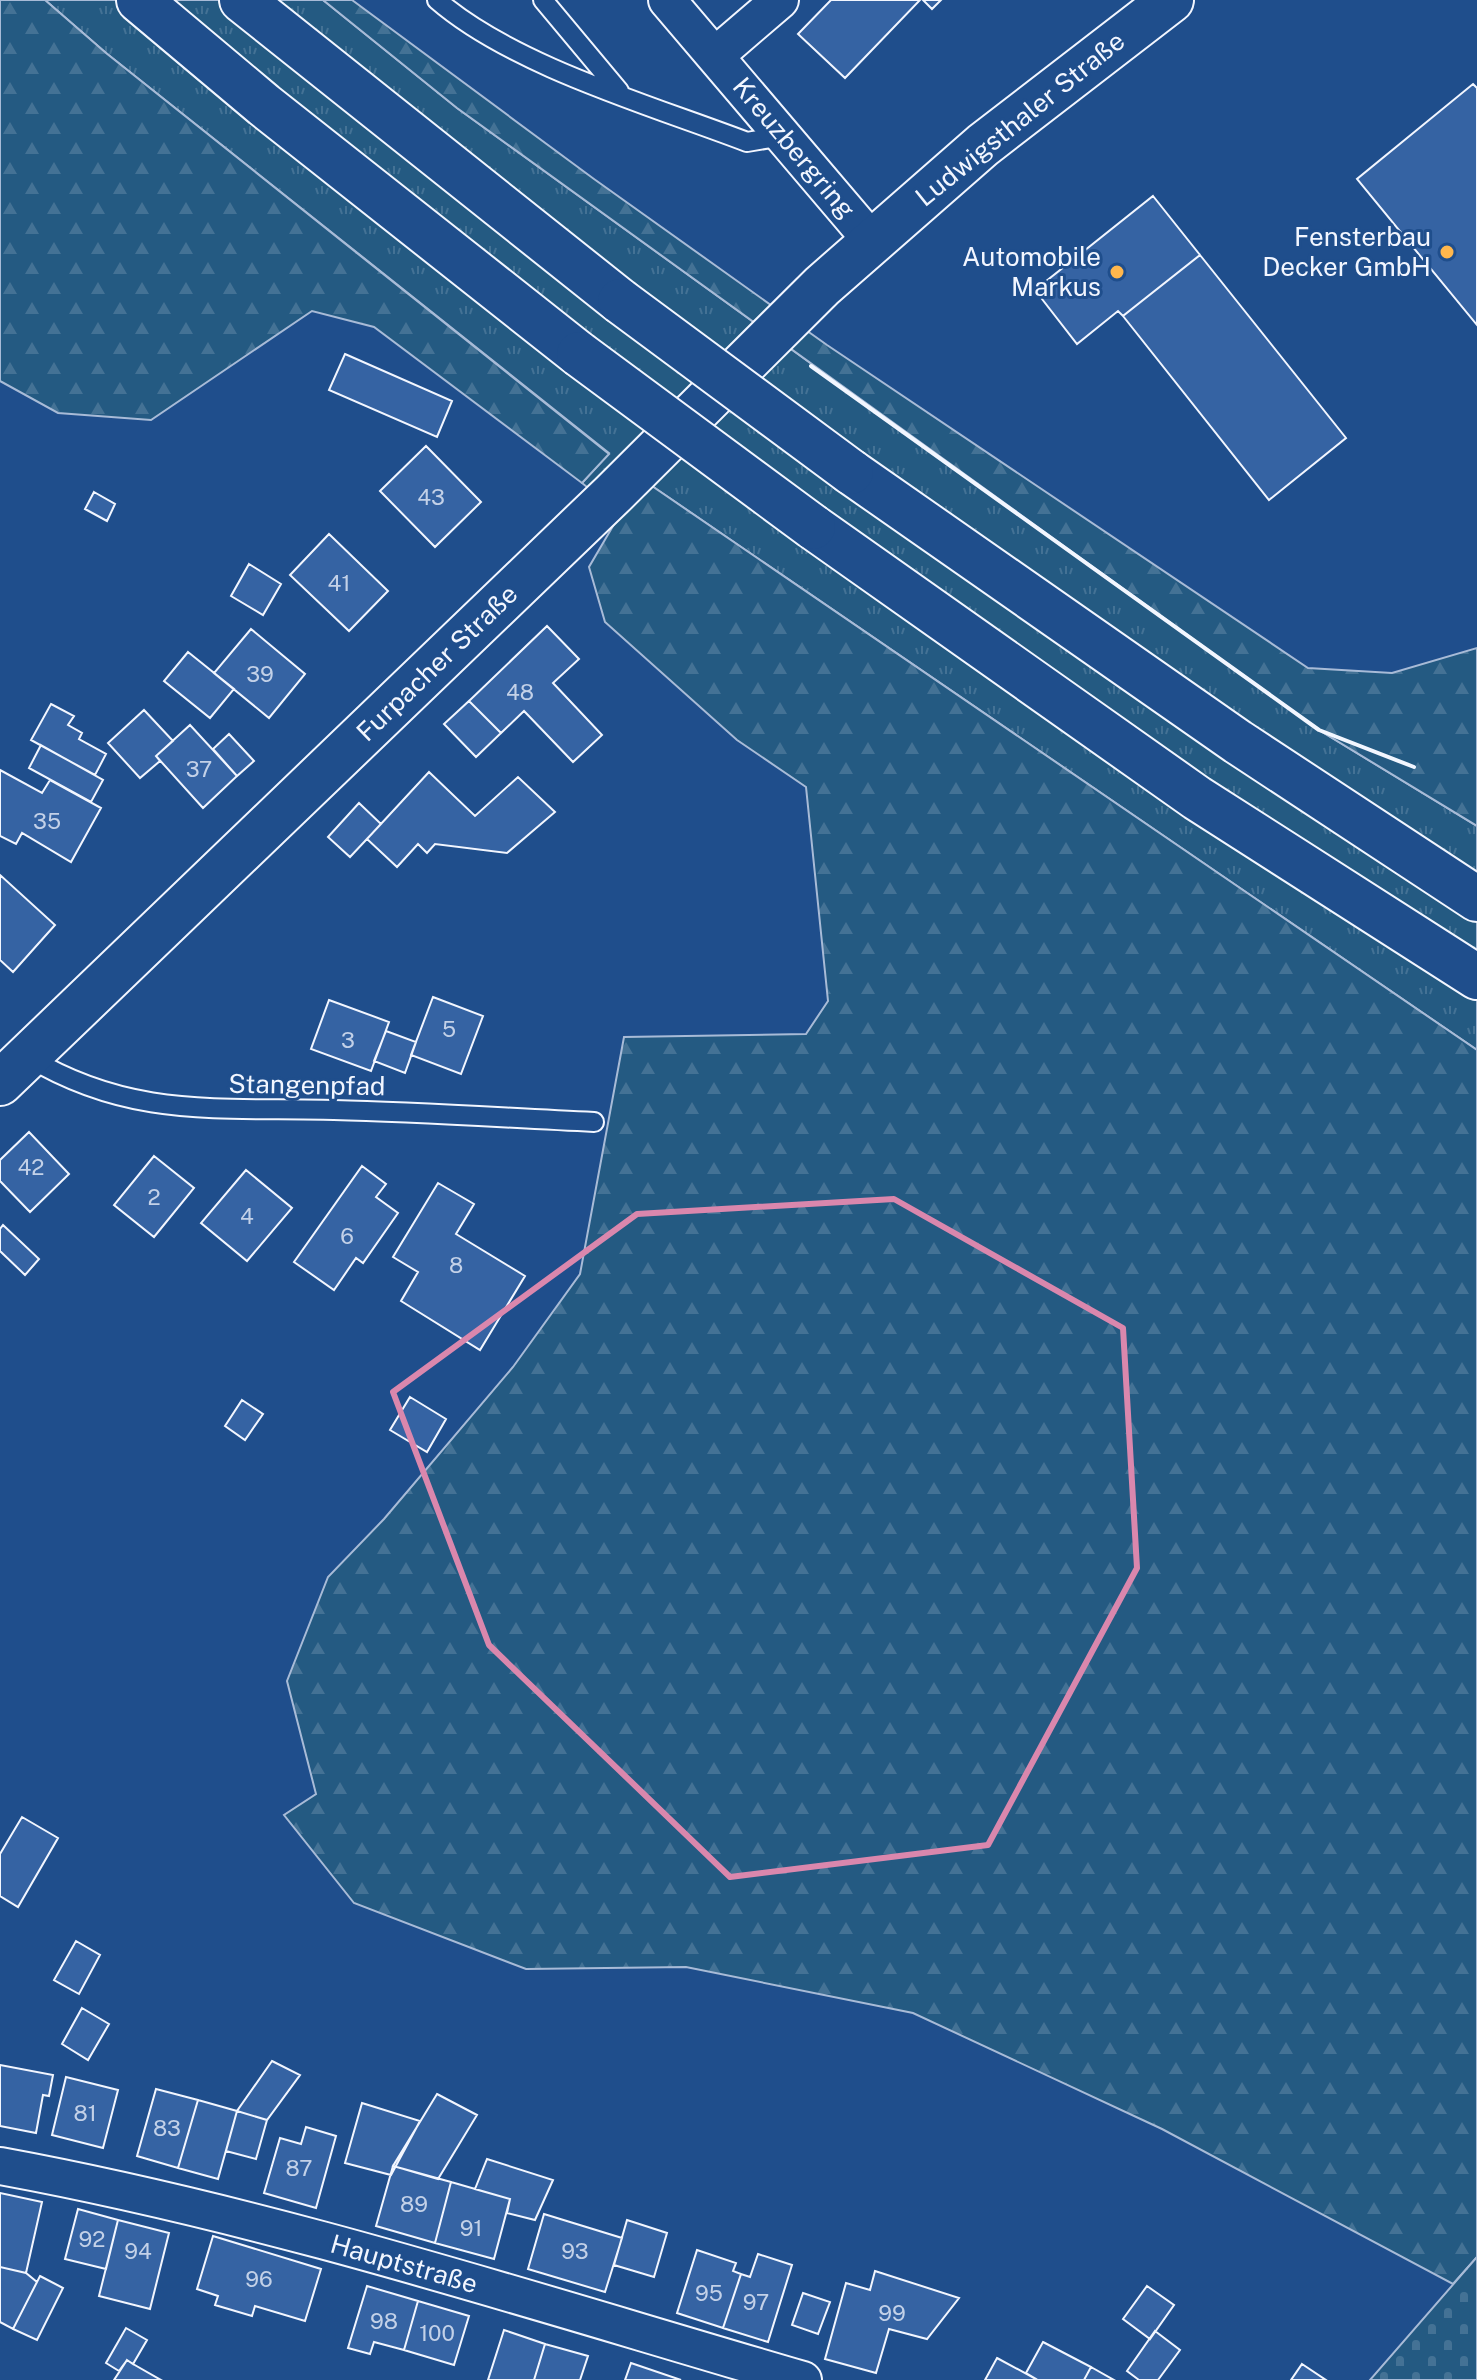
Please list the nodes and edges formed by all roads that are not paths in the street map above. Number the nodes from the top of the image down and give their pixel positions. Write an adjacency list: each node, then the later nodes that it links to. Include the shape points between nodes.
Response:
1 (139, 0): 13 (main road, bridge, via 579,354 813,527 1197,798)
2 (242, 0): 12 (main road, bridge, via 620,301 851,472 1238,742)
3 (437, 0): 9 (lane, via 531,58)
4 (543, 0): 9 (lane)
5 (667, 0): 8 (street, Kreuzbergring)
6 (780, 0): 8 (street, Kreuzbergring)
7 (1171, 0): 11 (main road, Ludwigsthaler Straße, via 983,145)
8 (716, 55): 10 (street, Kreuzbergring)
9 (621, 93): 10 (lane, via 747,142)
10 (786, 136): 11 (street, Kreuzbergring)
11 (872, 241): 14 (main road, Furpacher Straße)
12 (1477, 899)
13 (1477, 977)
14 (14, 1070): 15 (lane, Stangenpfad, via 180,1109)
15 (594, 1122)
16 (0, 2166): 17 (street, Hauptstraße, via 108,2186 298,2234)
17 (803, 2380)

